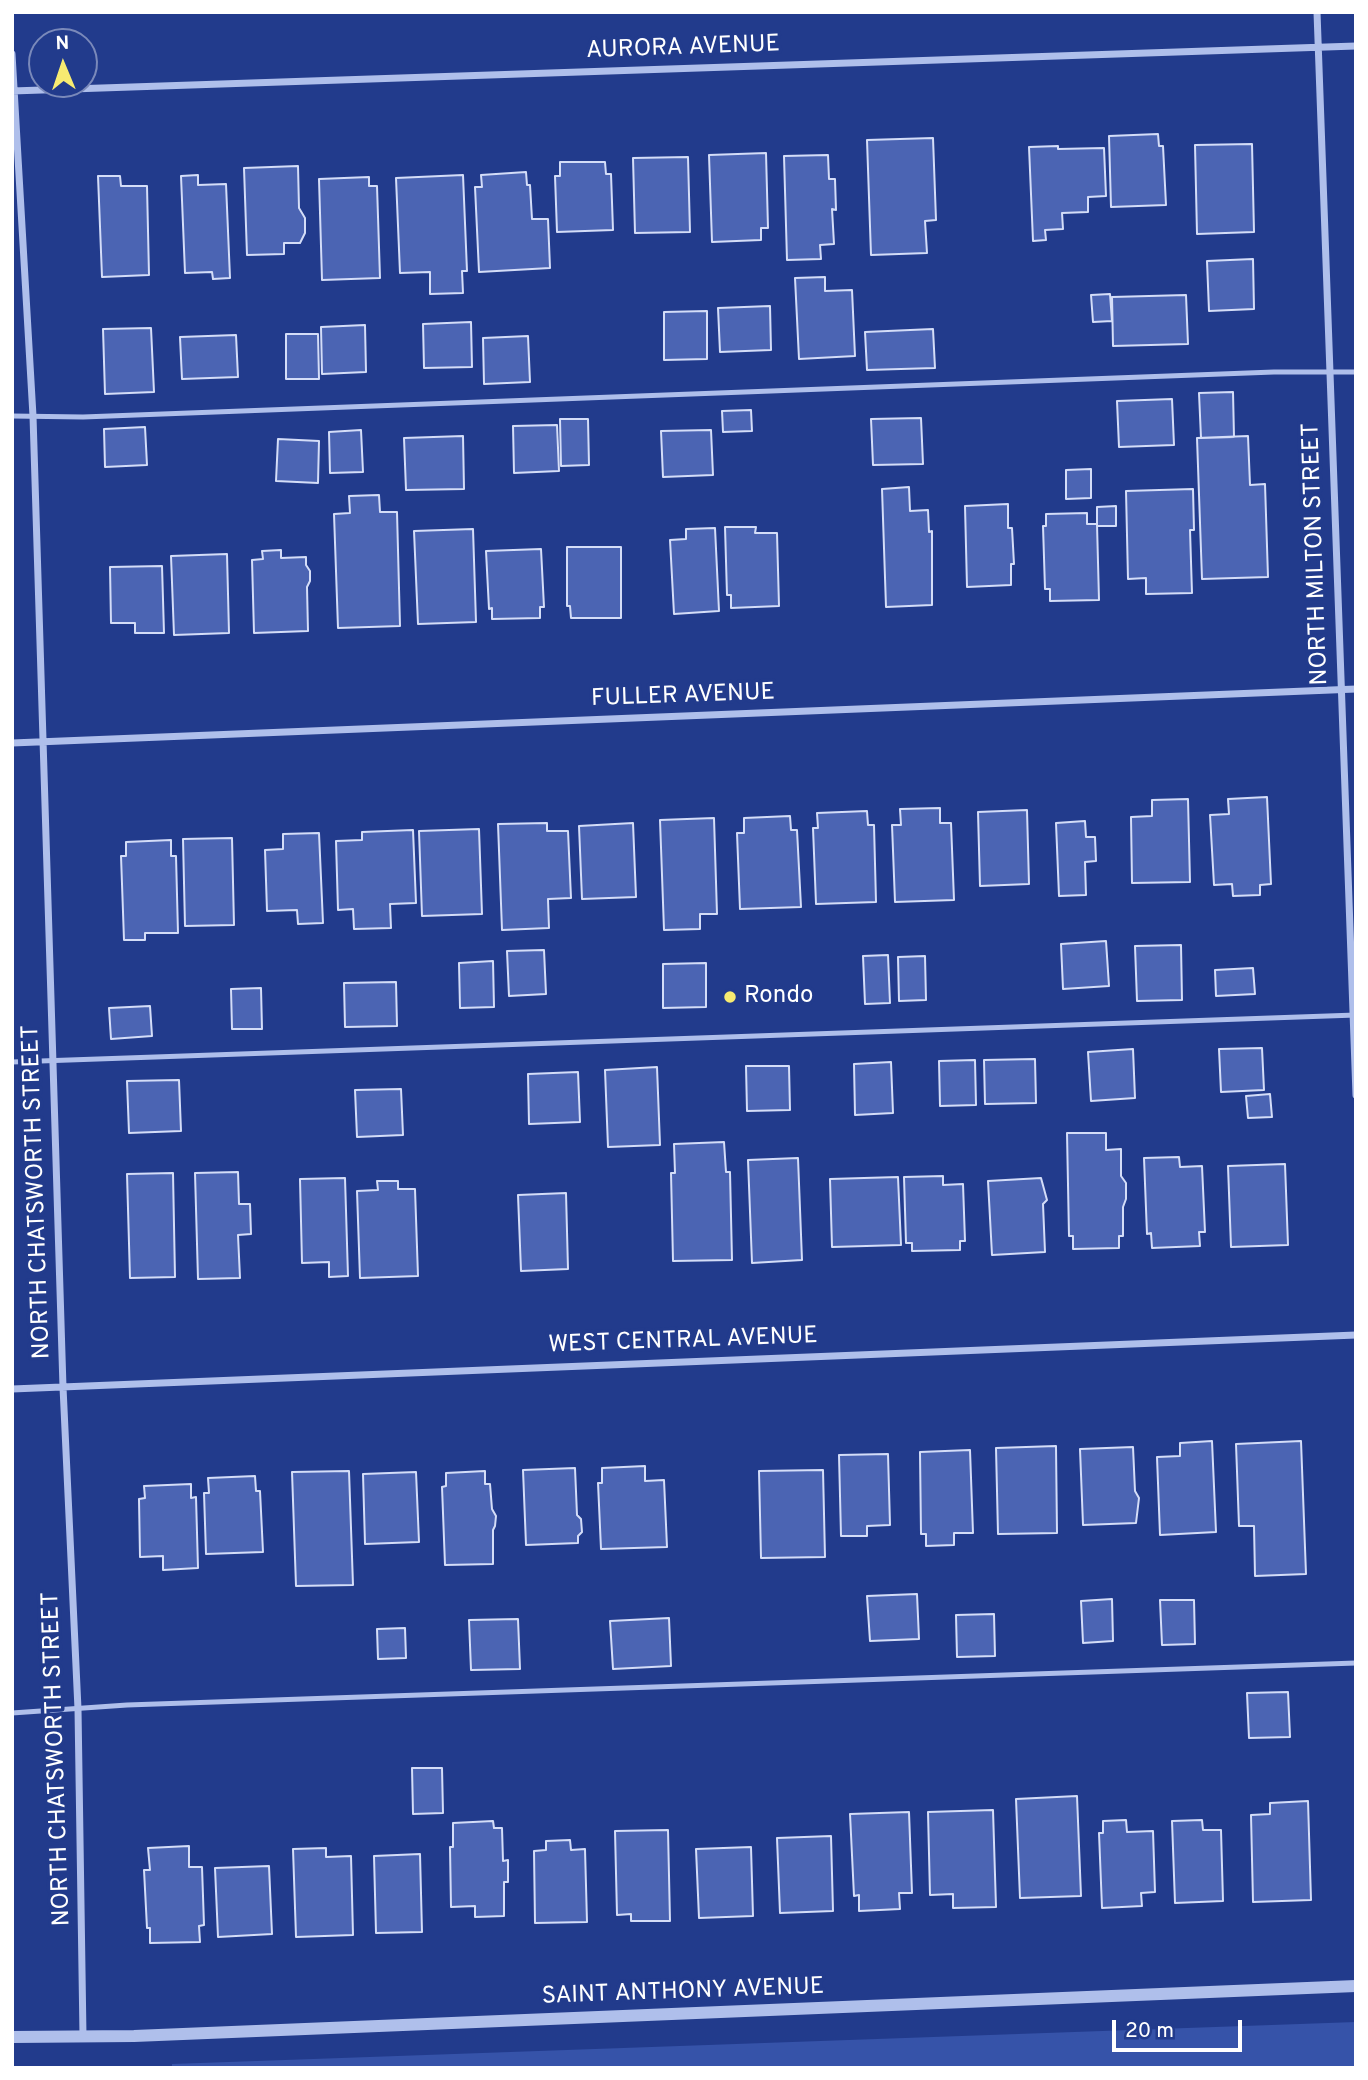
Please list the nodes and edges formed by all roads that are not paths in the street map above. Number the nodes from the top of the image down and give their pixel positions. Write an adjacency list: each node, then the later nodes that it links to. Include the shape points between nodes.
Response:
1 (1317, 12): 3 (street, NORTH MILTON STREET)
2 (1356, 46): 3 (street, AURORA AVENUE)
3 (1318, 47): 5 (street, AURORA AVENUE); 6 (street, NORTH MILTON STREET)
4 (12, 54): 5 (street, NORTH CHATSWORTH STREET)
5 (13, 91): 9 (street, NORTH CHATSWORTH STREET)
6 (1331, 371): 7 (lane); 9 (lane); 11 (street, NORTH MILTON STREET)
7 (1356, 372)
8 (12, 416): 9 (lane)
9 (33, 416): 12 (street, NORTH CHATSWORTH STREET)
10 (1356, 689): 11 (street, FULLER AVENUE)
11 (1341, 690): 12 (street, FULLER AVENUE); 14 (street, NORTH MILTON STREET)
12 (43, 742): 13 (street, FULLER AVENUE); 15 (street, NORTH CHATSWORTH STREET)
13 (12, 743)
14 (1354, 1015): 15 (lane); 17 (street, NORTH MILTON STREET)
15 (54, 1061): 16 (lane); 19 (street, NORTH CHATSWORTH STREET)
16 (12, 1062)
17 (1356, 1095)
18 (1356, 1335): 19 (street, WEST CENTRAL AVENUE)
19 (63, 1387): 20 (street, WEST CENTRAL AVENUE); 22 (street, NORTH CHATSWORTH STREET)
20 (12, 1388)
21 (1356, 1663): 22 (lane)
22 (78, 1709): 23 (lane); 25 (street, NORTH CHATSWORTH STREET)
23 (12, 1713)
24 (1356, 1986): 25 (street, SAINT ANTHONY AVENUE)
25 (83, 2036): 26 (street, SAINT ANTHONY AVENUE)
26 (12, 2037)

